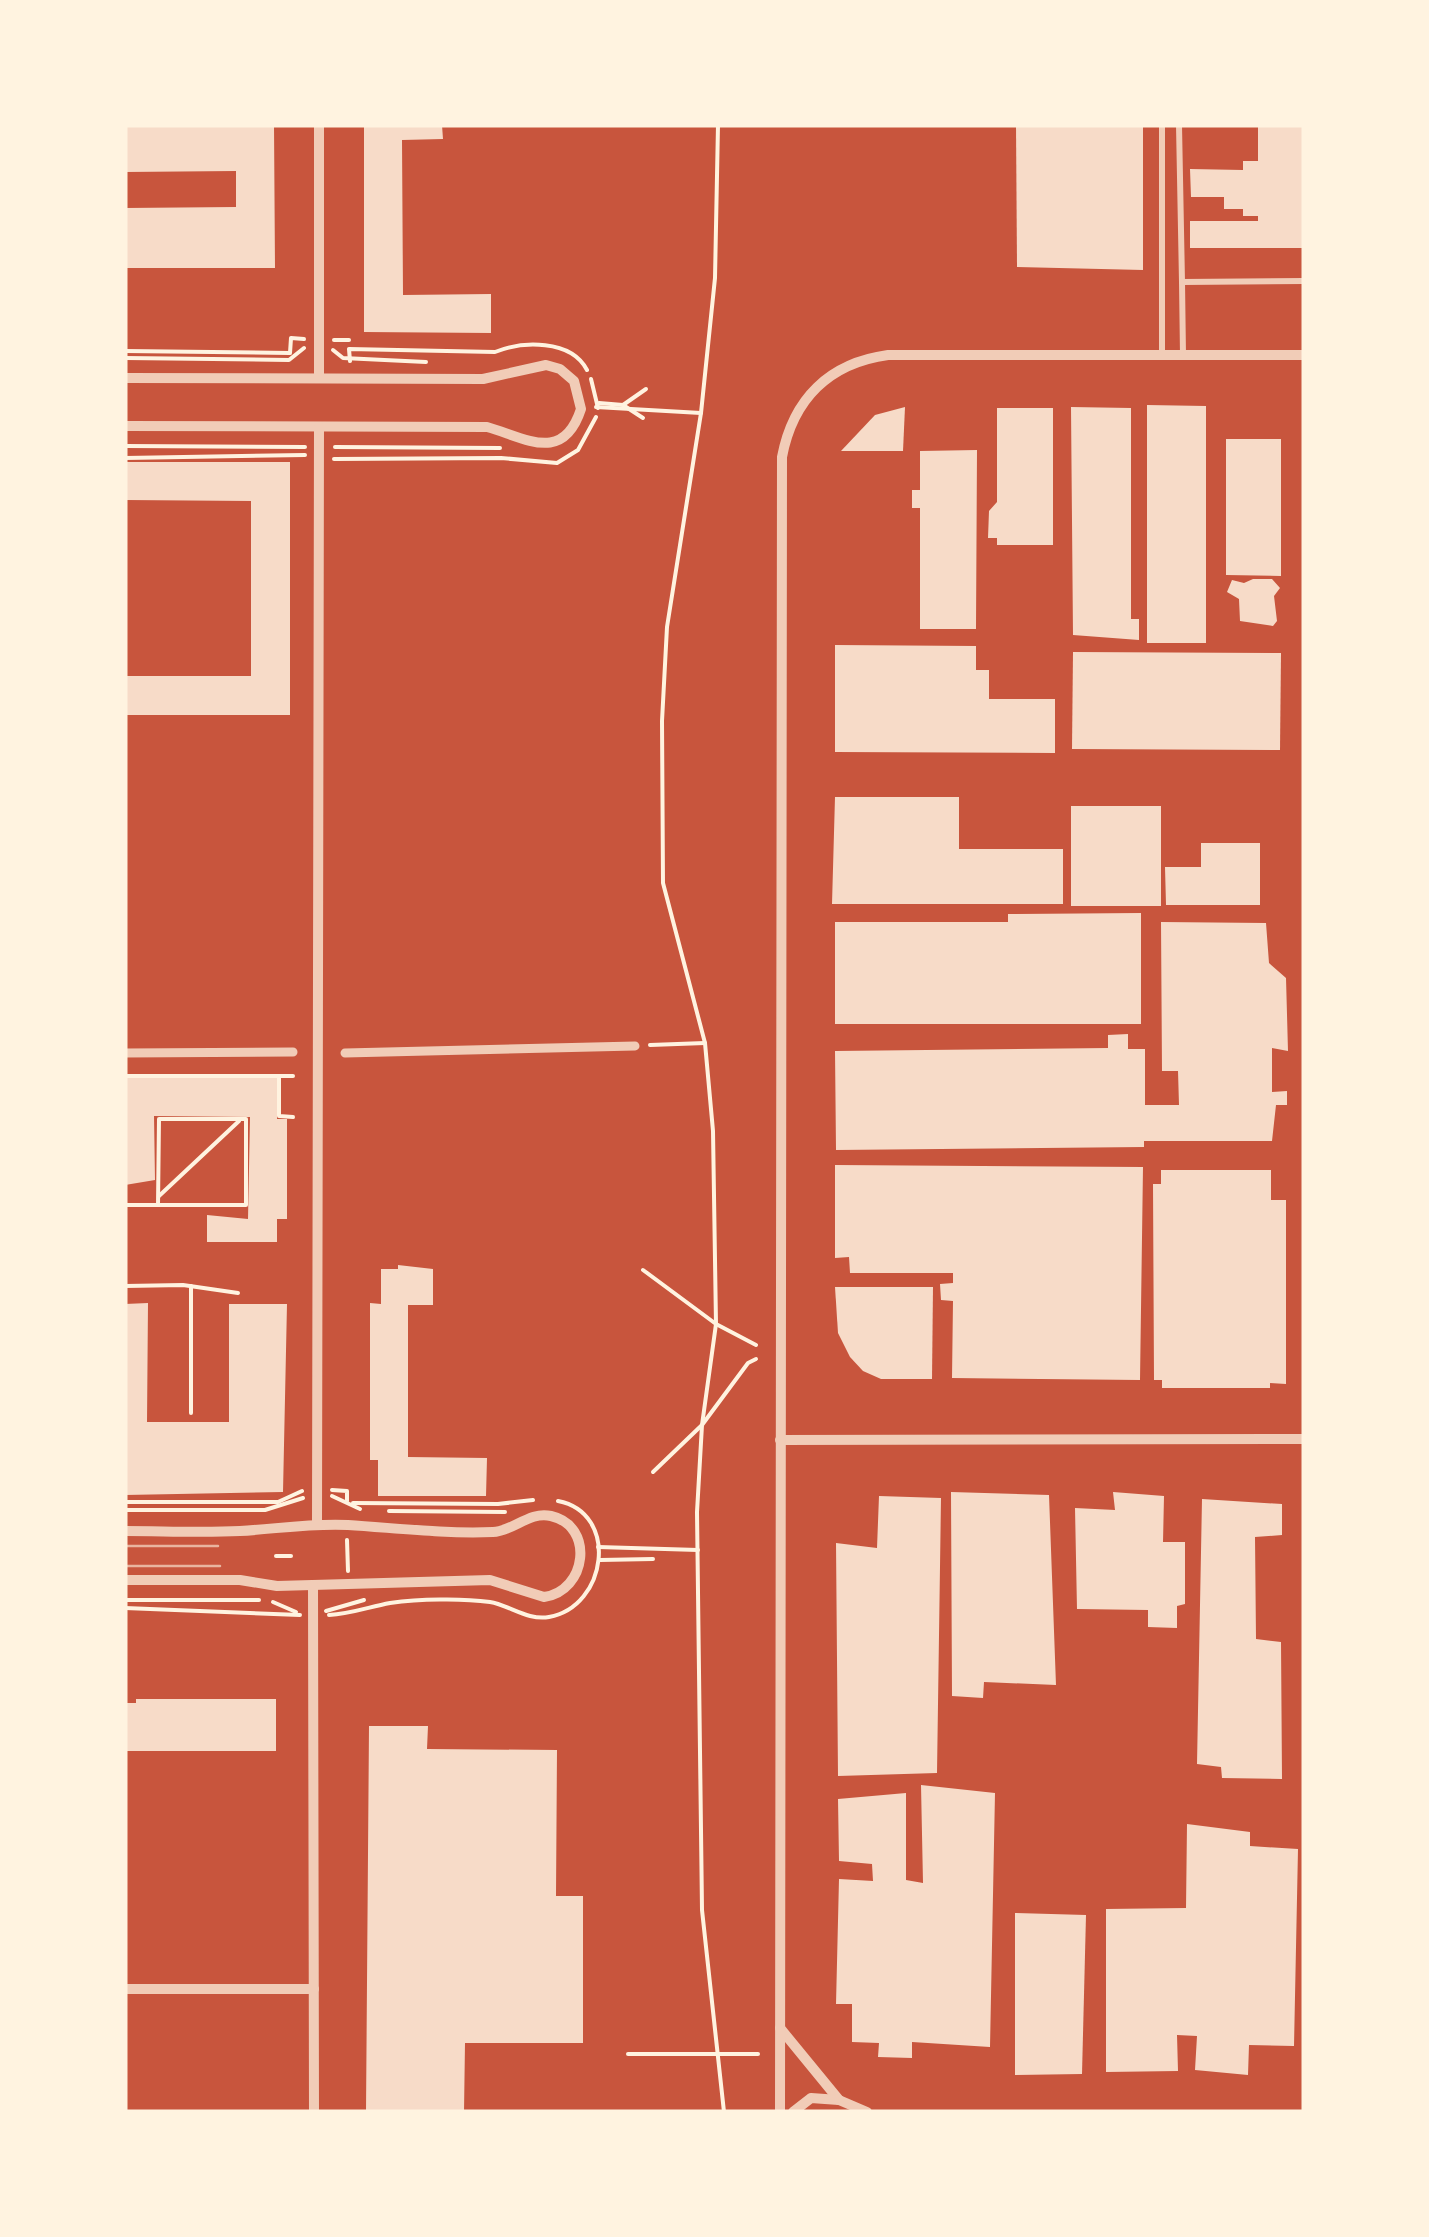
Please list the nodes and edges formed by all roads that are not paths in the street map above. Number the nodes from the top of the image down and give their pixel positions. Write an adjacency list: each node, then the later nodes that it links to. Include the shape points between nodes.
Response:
1 (318, 125): 10 (street)
2 (1162, 125): 6 (lane)
3 (1179, 125): 5 (lane)
4 (1304, 281): 5 (lane)
5 (1182, 282): 7 (lane)
6 (1162, 355): 7 (street); 18 (street, via 888,355 845,366 808,395 794,416 782,457)
7 (1183, 355): 8 (street)
8 (1304, 355)
9 (125, 378): 10 (street)
10 (318, 378): 12 (street, via 483,379 546,364 574,380 581,409 566,435 549,444 486,428)
11 (125, 426): 12 (street)
12 (319, 427): 19 (street)
13 (634, 1046): 16 (street)
14 (293, 1052): 15 (street)
15 (125, 1053)
16 (345, 1053)
17 (1304, 1439): 18 (street)
18 (780, 1440): 25 (street)
19 (318, 1526): 20 (street); 22 (street, via 494,1532 532,1516 553,1516 574,1532 581,1558 574,1578 551,1596 490,1580)
20 (125, 1531)
21 (125, 1580): 22 (street)
22 (313, 1585): 24 (street)
23 (125, 1989): 24 (street)
24 (314, 1989): 27 (street)
25 (780, 2028): 26 (street); 28 (street)
26 (839, 2100): 29 (street, via 811,2098); 30 (street)
27 (314, 2112)
28 (780, 2112)
29 (793, 2112)
30 (867, 2112)

